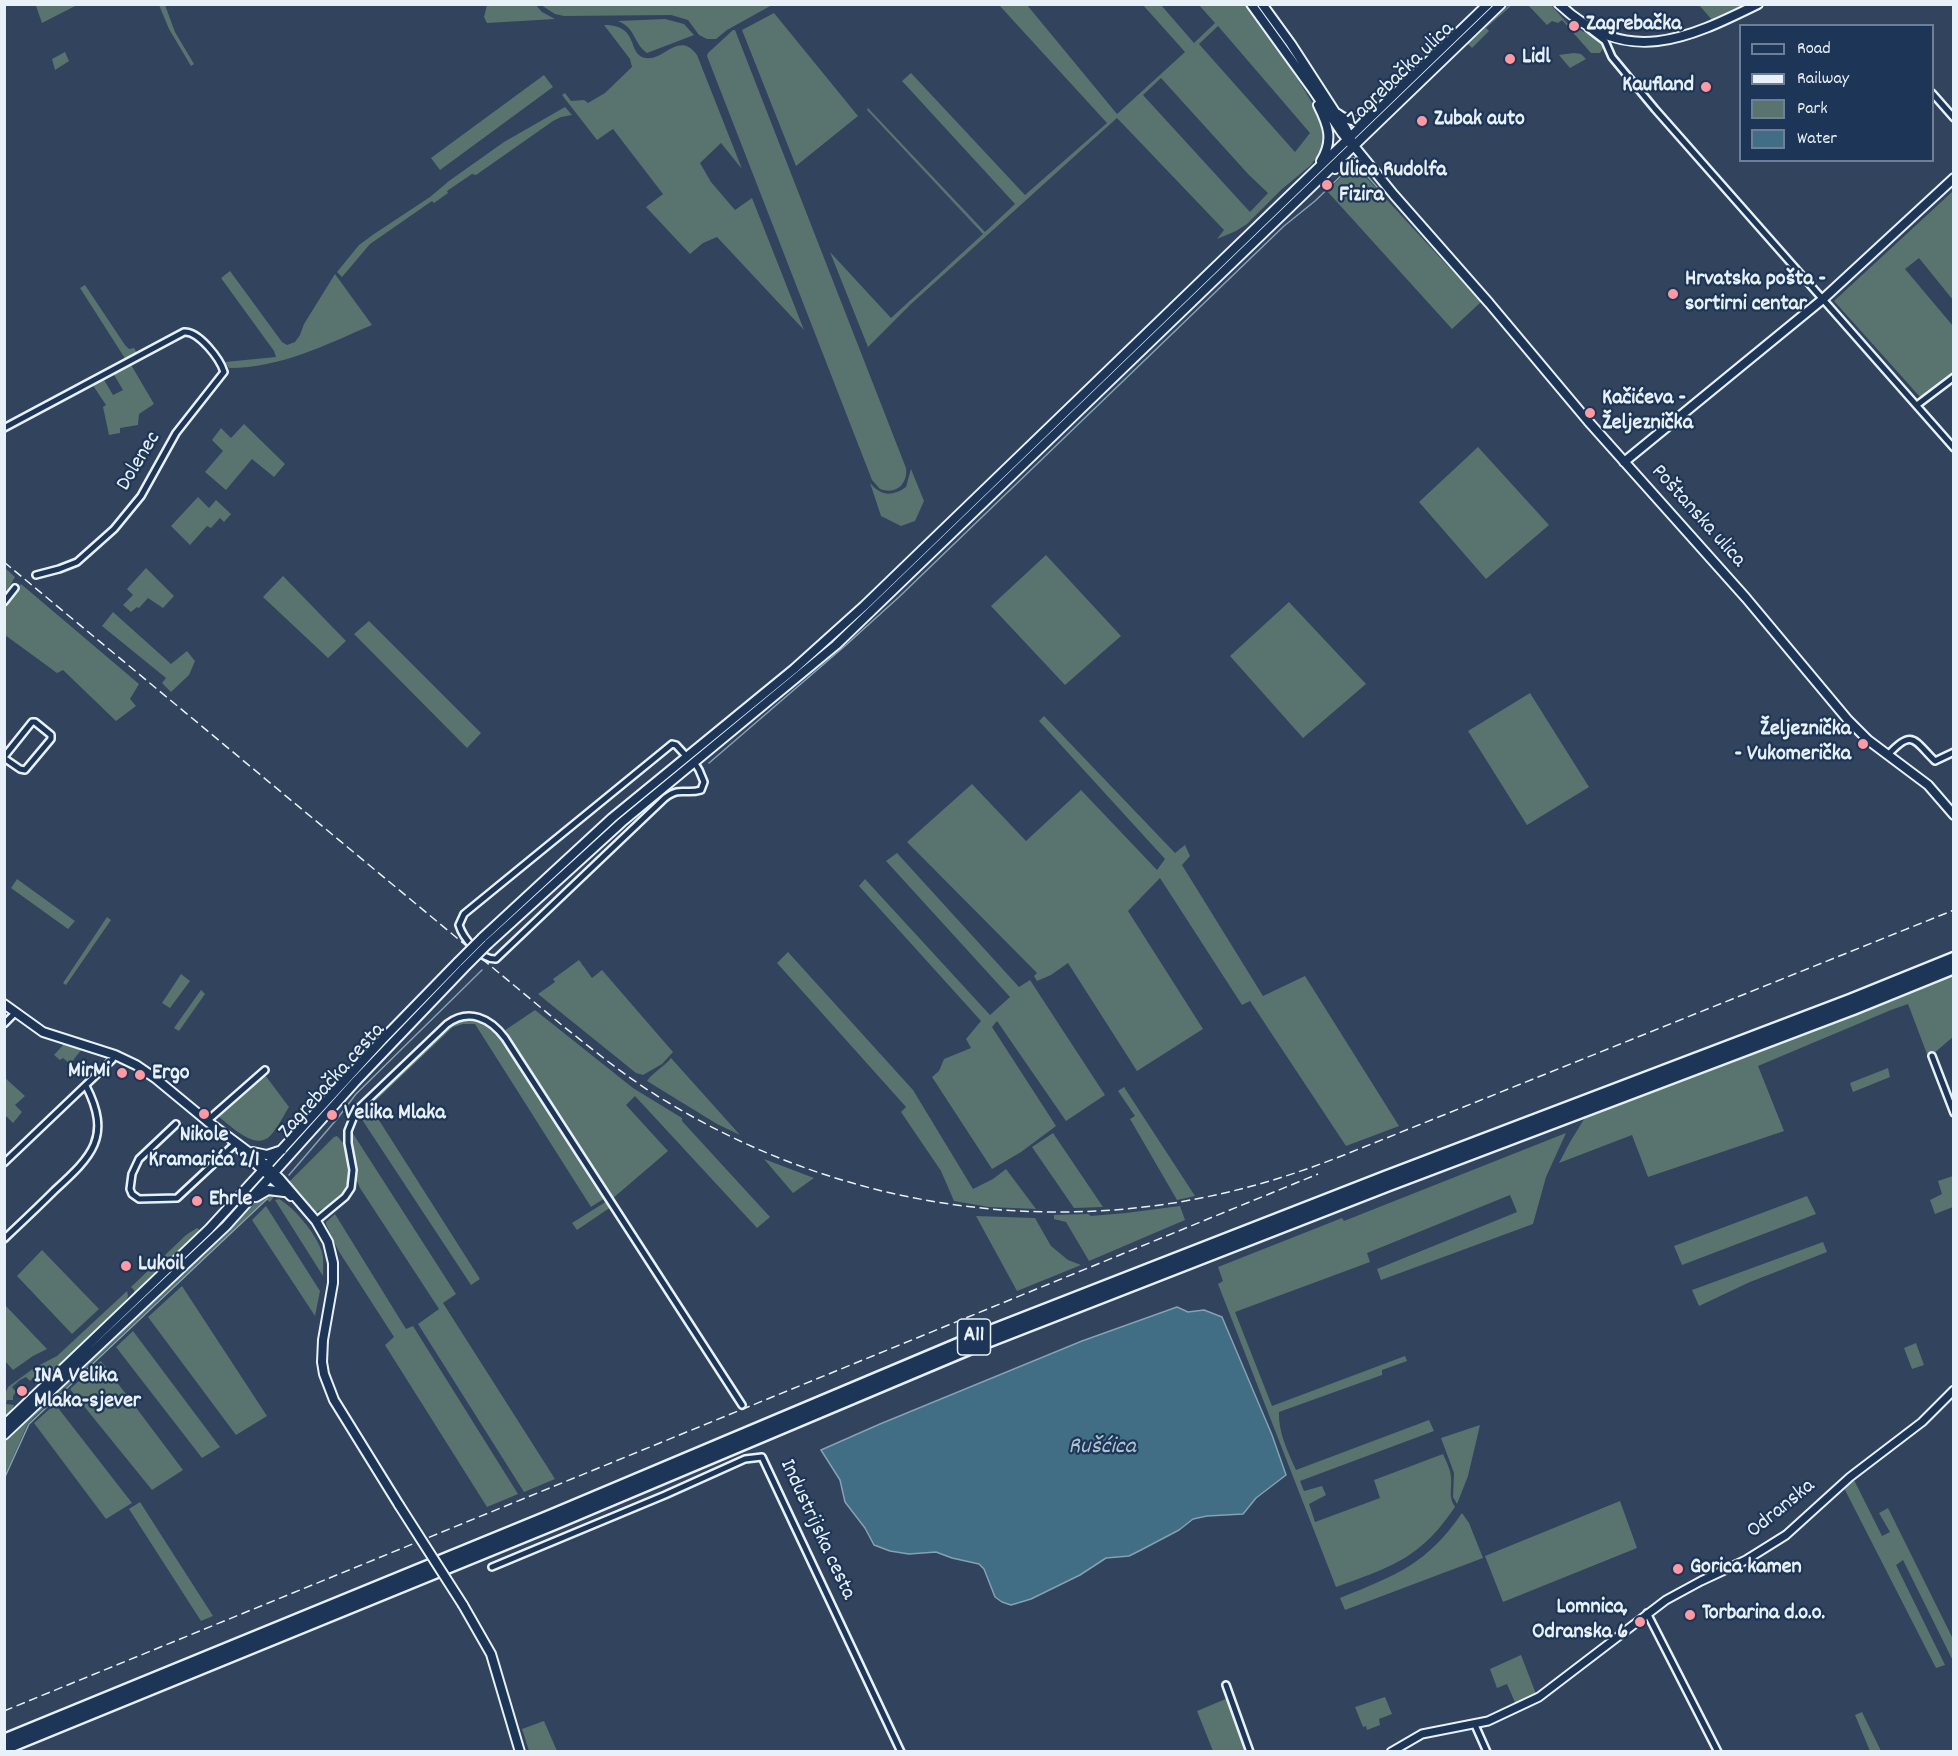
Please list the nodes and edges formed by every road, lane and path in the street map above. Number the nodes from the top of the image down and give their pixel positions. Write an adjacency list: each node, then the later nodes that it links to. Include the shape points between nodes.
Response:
1 (1251, 4): 10 (main road)
2 (1262, 4): 13 (main road)
3 (1488, 4): 12 (main road, Zagrebačka ulica)
4 (1496, 4): 8 (main road)
5 (1501, 4): 8 (main road, Zagrebačka ulica)
6 (1560, 4): 9 (main road)
7 (1752, 6): 9 (main road, via 1688,36 1656,42 1613,37)
8 (1483, 21): 16 (main road, Zagrebačka ulica)
9 (1582, 23): 21 (street, via 1603,39 1655,109)
10 (1313, 90): 15 (main road); 17 (main road, via 1329,138 1326,152)
11 (1934, 95): 14 (street)
12 (1379, 110): 13 (main road, via 1354,120); 15 (main road, Zagrebačka ulica)
13 (1334, 111): 15 (main road)
14 (1953, 118)
15 (1349, 139): 16 (main road, Poštanska ulica); 17 (main road, Zagrebačka ulica)
16 (1354, 146): 18 (main road, Poštanska ulica); 20 (main road, Zagrebačka ulica)
17 (1312, 174): 33 (main road, Zagrebačka cesta, via 864,606)
18 (1379, 176): 20 (main road, via 1362,165 1349,163); 26 (main road, Poštanska ulica)
19 (1953, 178): 21 (main road)
20 (1319, 180): 34 (main road, Zagrebačka cesta, via 878,605 817,661)
21 (1823, 299): 23 (street); 26 (main road)
22 (1953, 377): 23 (street)
23 (1917, 405): 25 (street)
24 (4, 428): 27 (street, Dolenec, via 175,335 191,332 200,338 225,372 182,426 141,496 114,529 77,562)
25 (1953, 448)
26 (1624, 462): 31 (main road, Poštanska ulica, via 1848,720)
27 (36, 575)
28 (15, 588): 29 (street)
29 (4, 602)
30 (1953, 752): 31 (street, via 1935,761 1918,742 1907,740)
31 (1888, 755): 35 (main road, Poštanska ulica, via 1917,775)
32 (4, 757): 32 (street, via 20,769 27,769 51,735 32,722)
33 (687, 757): 34 (street, via 672,744 464,914 459,925 467,940 486,957 498,958 665,798 679,790 701,790 704,782); 36 (main road, Zagrebačka cesta, via 596,833)
34 (694, 762): 36 (main road, Zagrebačka cesta)
35 (1953, 815)
36 (485, 941): 50 (main road, Zagrebačka cesta, bridge, via 458,962 382,1040); 53 (main road, Zagrebačka cesta, bridge, via 464,968)
37 (1953, 958): 67 (highway, A11, via 965,1341)
38 (1953, 968): 68 (highway, A11, via 969,1349)
39 (4, 1004): 40 (main road)
40 (16, 1012): 41 (street); 42 (main road, via 43,1032)
41 (4, 1024)
42 (115, 1055): 45 (street); 47 (main road, via 155,1078)
43 (1932, 1056): 46 (street)
44 (265, 1070): 47 (street)
45 (86, 1086): 52 (street); 58 (street, via 97,1115 93,1148 82,1164)
46 (1953, 1113)
47 (207, 1121): 49 (main road)
48 (176, 1124): 49 (street, via 136,1164 130,1189 136,1197 177,1198)
49 (236, 1143): 51 (main road); 53 (main road)
50 (283, 1150): 51 (main road, via 267,1155); 53 (main road, Zagrebačka cesta)
51 (248, 1151): 53 (main road)
52 (4, 1163)
53 (269, 1173): 54 (main road); 55 (main road, Zagrebačka cesta); 56 (main road); 61 (main road, Zagrebačka cesta)
54 (284, 1192): 55 (main road, via 268,1190); 56 (main road)
55 (252, 1198): 62 (main road, Zagrebačka cesta)
56 (295, 1198): 57 (main road)
57 (316, 1221): 60 (street, via 351,1188 353,1170 348,1137 356,1111 447,1024 462,1016 484,1019 505,1038); 69 (main road, bridge, via 328,1242 333,1263 323,1340 324,1374 334,1400 491,1654)
58 (4, 1239)
59 (1953, 1390): 64 (street, Odranska, via 1922,1422 1850,1477 1777,1542 1674,1594)
60 (742, 1405)
61 (4, 1425)
62 (4, 1436)
63 (492, 1567): 70 (street, Industrijska cesta, via 745,1459 762,1457)
64 (1647, 1613): 66 (street, Odranska, via 1532,1702); 74 (street)
65 (1226, 1685): 71 (street)
66 (1475, 1725): 72 (street, Odranska, via 1429,1732); 73 (street)
67 (4, 1740)
68 (4, 1749)
69 (520, 1752)
70 (901, 1752)
71 (1250, 1752)
72 (1391, 1752)
73 (1487, 1752)
74 (1718, 1752)

